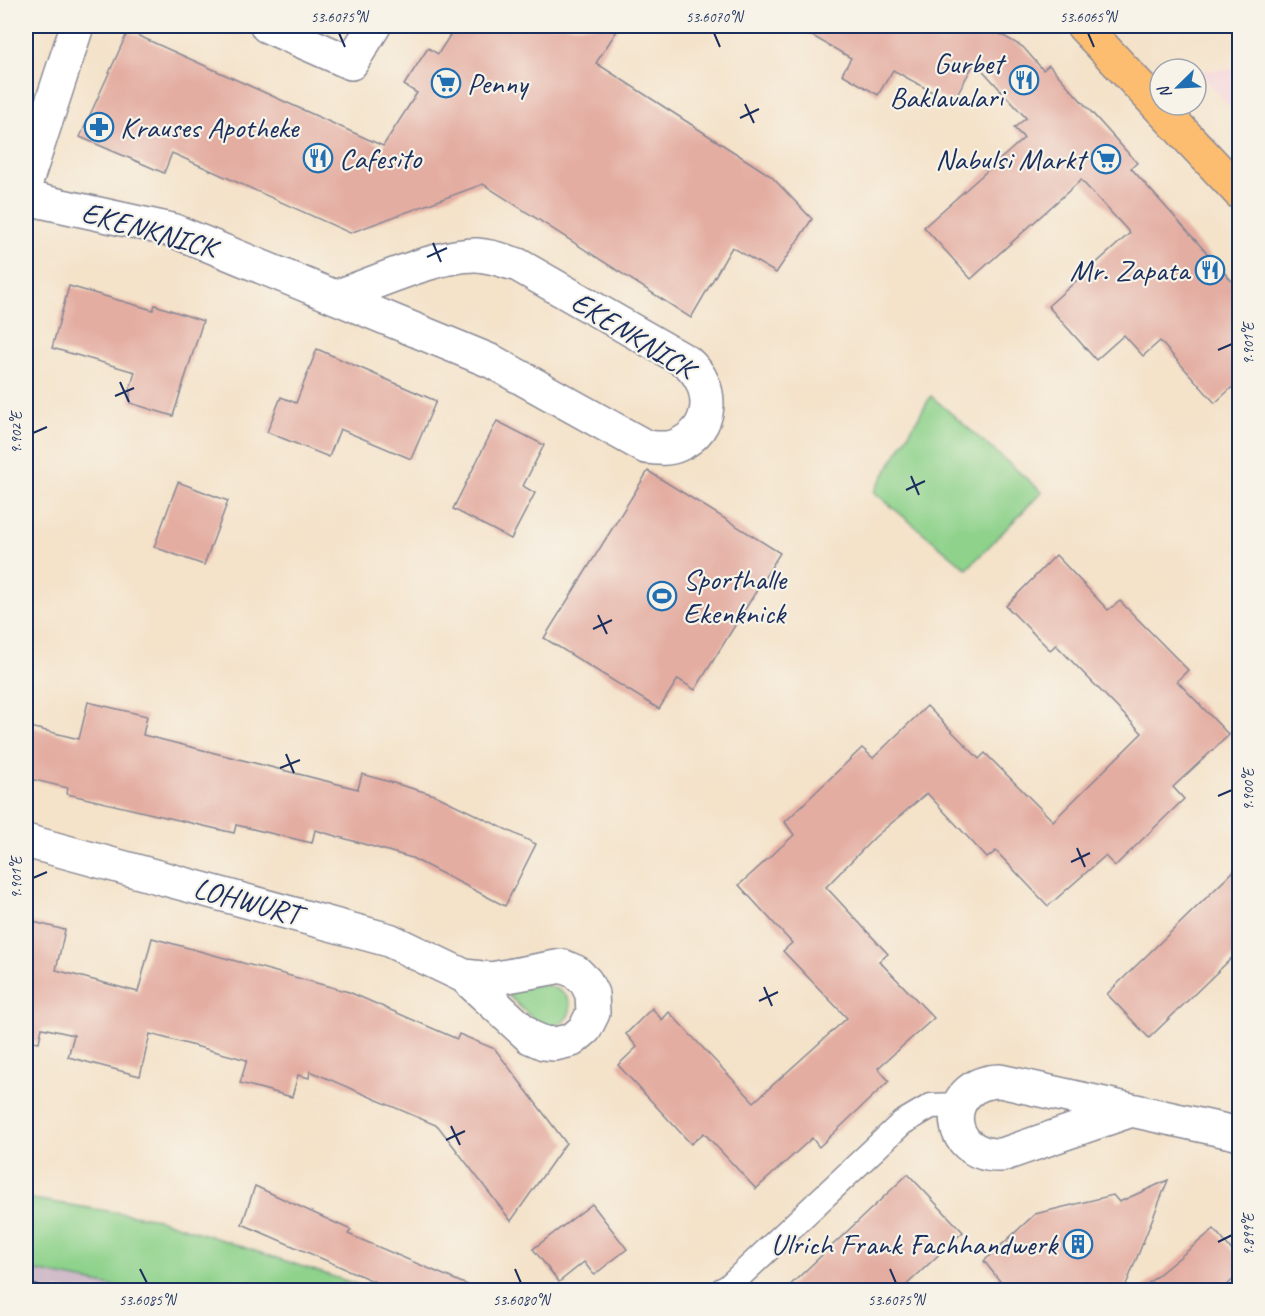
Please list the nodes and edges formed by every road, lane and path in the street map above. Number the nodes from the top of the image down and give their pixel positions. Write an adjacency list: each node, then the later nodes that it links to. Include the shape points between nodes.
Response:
1 (77, 26): 5 (street)
2 (267, 26): 3 (street, via 351,63)
3 (374, 26)
4 (1083, 26): 6 (main road)
5 (26, 182)
6 (1239, 193)
7 (26, 198): 8 (street, EKENKNICK, via 172,230)
8 (338, 296): 8 (street, EKENKNICK, via 493,362 646,447 677,446 695,435 704,421 708,400 697,370 518,265 478,255 459,256)
9 (26, 842): 10 (street, LOHWURT, via 389,940)
10 (464, 976)
11 (958, 1105): 12 (street, via 973,1087 1000,1081); 12 (street, via 957,1128 965,1143 989,1156 1002,1155); 14 (lane, via 931,1106 902,1123)
12 (1129, 1111): 13 (street)
13 (1239, 1134)
14 (722, 1290)

